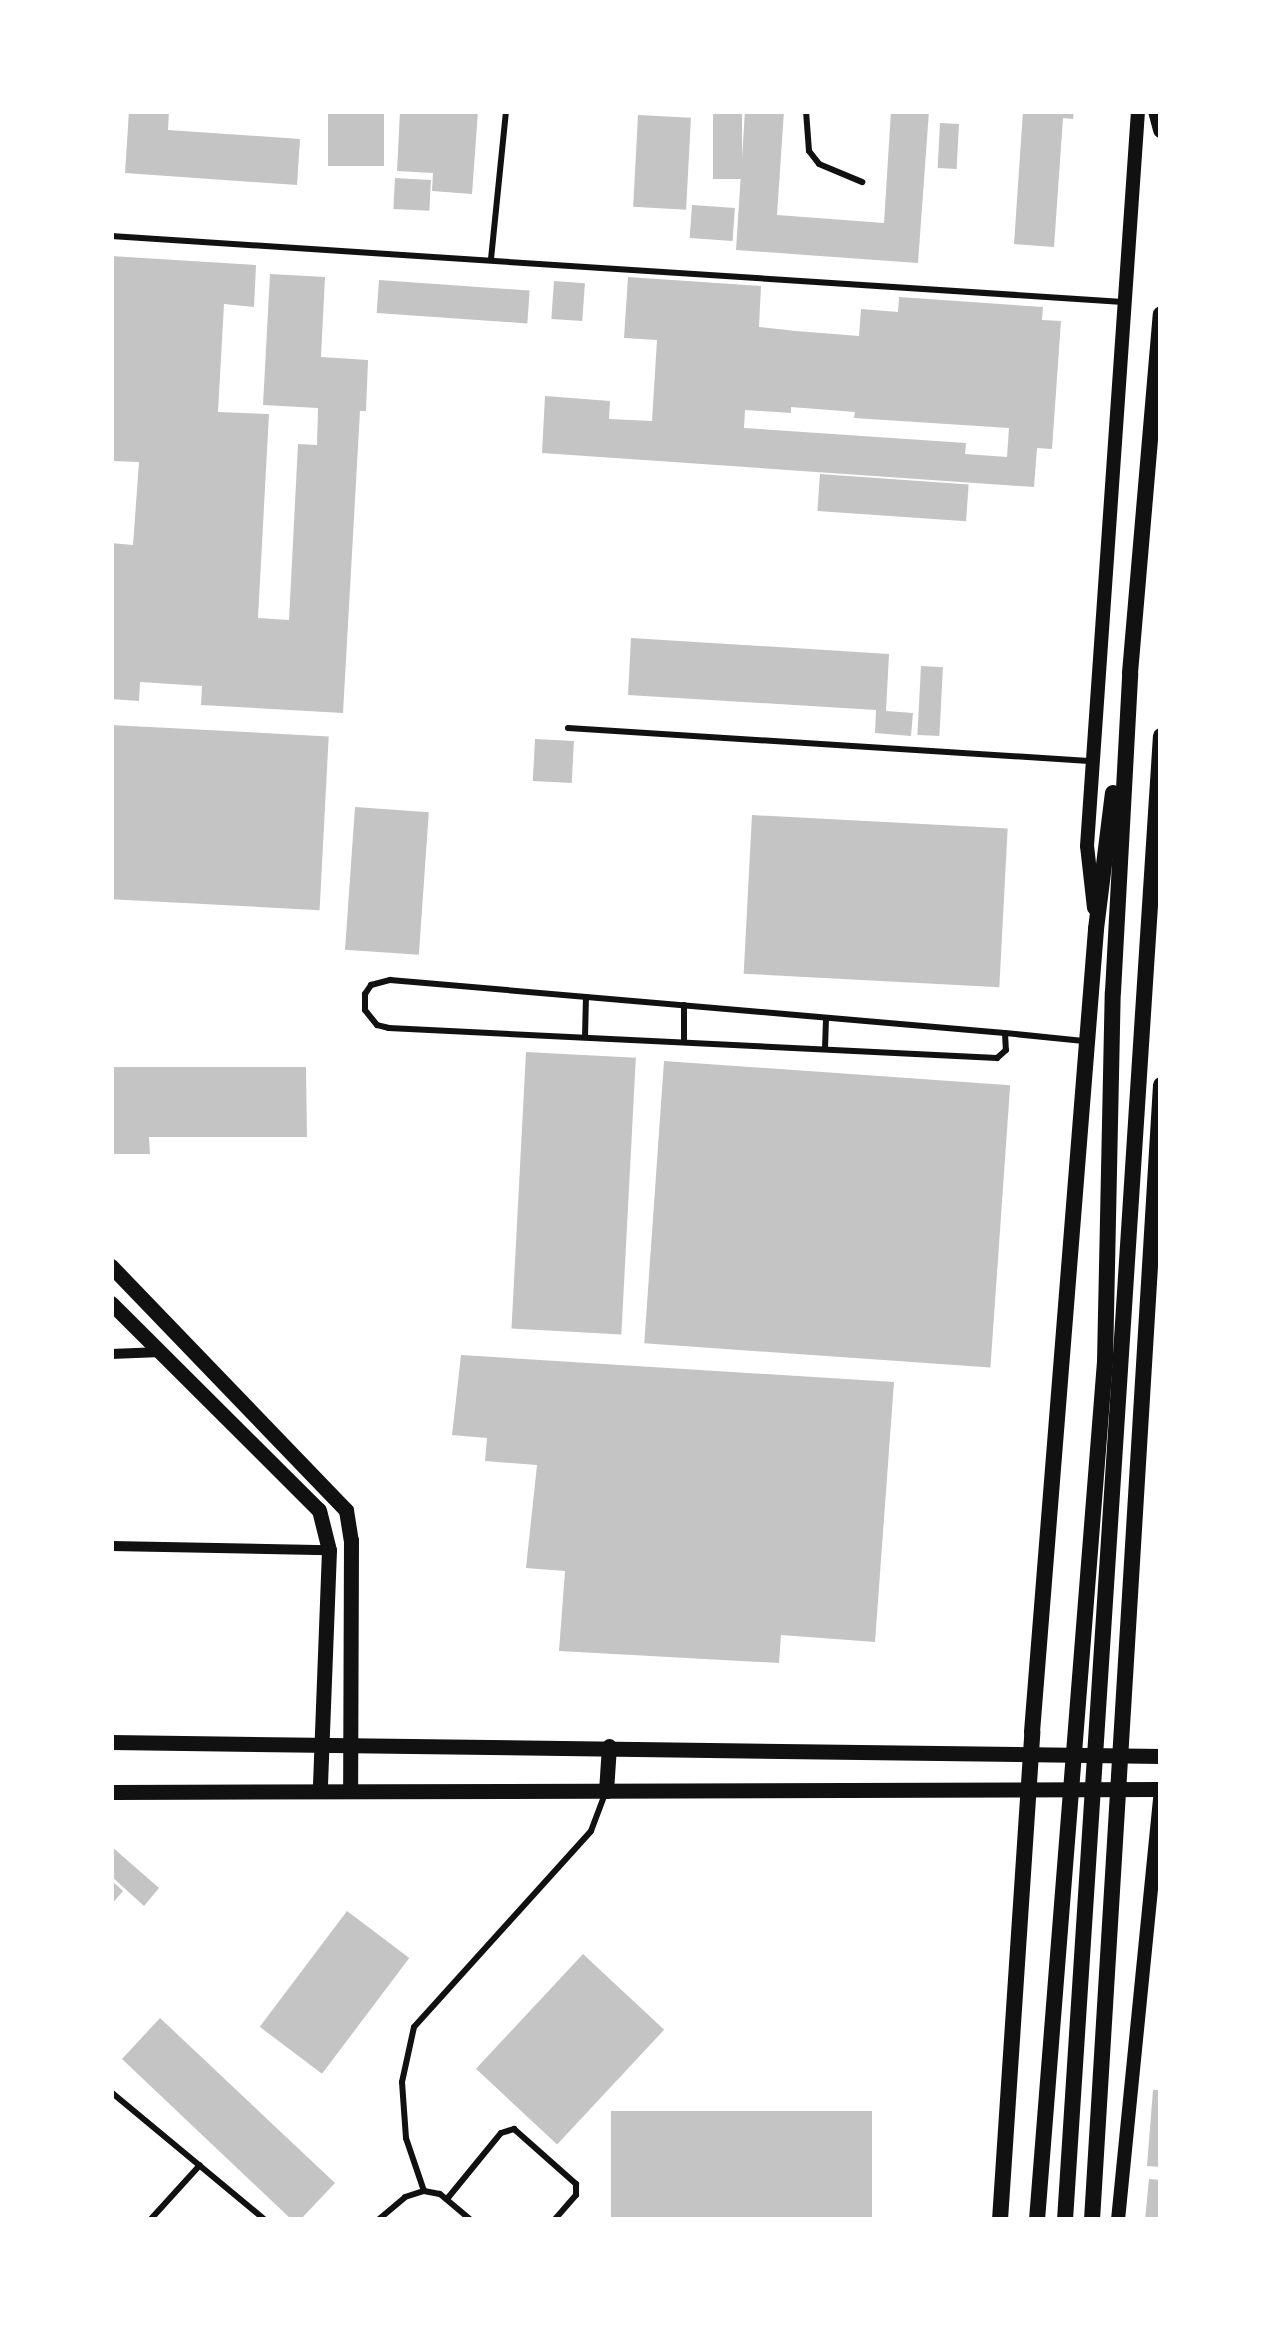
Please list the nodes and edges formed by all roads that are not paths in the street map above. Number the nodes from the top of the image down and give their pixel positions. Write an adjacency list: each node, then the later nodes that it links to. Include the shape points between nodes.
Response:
1 (506, 111): 8 (lane)
2 (806, 111): 6 (lane, via 809,151)
3 (1138, 111): 9 (street)
4 (1156, 111): 5 (main road)
5 (1161, 130)
6 (862, 182)
7 (111, 236): 8 (lane)
8 (491, 260): 9 (lane)
9 (1123, 302): 14 (street)
10 (1161, 314): 11 (main road)
11 (1130, 673): 15 (main road); 55 (main road, via 1112,992 1105,1362)
12 (568, 728): 14 (lane)
13 (1161, 736): 56 (main road)
14 (1093, 761): 15 (street, via 1087,846)
15 (1096, 929): 22 (main road)
16 (586, 997): 17 (lane); 20 (lane); 20 (lane, via 390,980 365,994 365,1010 388,1028)
17 (684, 1005): 18 (lane); 21 (lane)
18 (826, 1018): 19 (lane); 23 (lane)
19 (1005, 1033): 22 (lane); 23 (lane, via 1006,1050 997,1058)
20 (585, 1037): 21 (lane)
21 (684, 1042): 23 (lane)
22 (1088, 1042): 35 (main road)
23 (825, 1048)
24 (1161, 1085): 36 (main road)
25 (111, 1266): 33 (main road, via 346,1510)
26 (111, 1303): 27 (main road)
27 (161, 1352): 28 (street); 30 (main road, via 304,1491 319,1510)
28 (111, 1354)
29 (111, 1546): 30 (street)
30 (329, 1550): 32 (main road)
31 (111, 1742): 32 (main road)
32 (322, 1745): 33 (main road); 38 (main road)
33 (353, 1745): 34 (main road); 39 (main road)
34 (609, 1746): 35 (main road); 42 (main road)
35 (1038, 1756): 36 (main road); 44 (main road)
36 (1112, 1756): 37 (main road); 40 (main road)
37 (1161, 1756)
38 (320, 1789): 39 (main road); 43 (main road)
39 (350, 1790): 42 (main road)
40 (1110, 1790): 41 (main road); 44 (main road); 57 (main road)
41 (1161, 1790): 58 (street)
42 (606, 1791): 44 (main road); 47 (lane, via 591,1831 414,2027 402,2082 406,2138)
43 (111, 1792)
44 (1036, 1792): 54 (main road)
45 (111, 2092): 46 (lane)
46 (200, 2164): 49 (lane); 50 (lane)
47 (424, 2191): 48 (lane); 51 (lane)
48 (447, 2199): 52 (lane); 53 (lane, via 500,2133 514,2129 576,2183 576,2195)
49 (150, 2220)
50 (265, 2220)
51 (378, 2220)
52 (471, 2220)
53 (554, 2220)
54 (1000, 2220)
55 (1037, 2220)
56 (1064, 2220)
57 (1092, 2220)
58 (1118, 2220)

